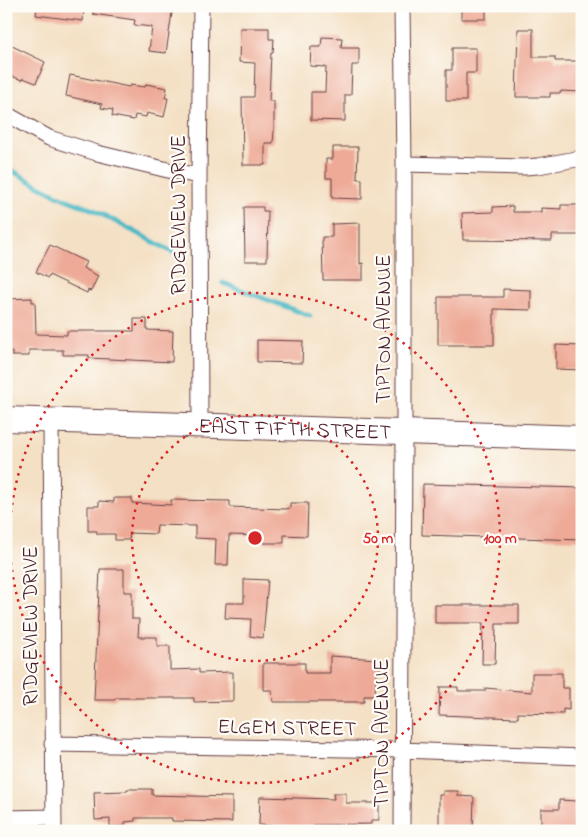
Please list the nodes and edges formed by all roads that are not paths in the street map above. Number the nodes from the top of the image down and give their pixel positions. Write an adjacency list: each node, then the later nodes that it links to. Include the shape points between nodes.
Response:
1 (201, 6): 6 (street, RIDGEVIEW DRIVE)
2 (402, 6): 5 (street, TIPTON AVENUE)
3 (6, 114): 6 (street, via 48,138 97,153)
4 (582, 158): 5 (street, via 525,167)
5 (404, 164): 10 (street, TIPTON AVENUE)
6 (199, 176): 9 (street, RIDGEVIEW DRIVE)
7 (6, 419): 8 (main road, EAST FIFTH STREET)
8 (51, 421): 9 (main road, EAST FIFTH STREET); 12 (street, RIDGEVIEW DRIVE)
9 (200, 425): 10 (main road, EAST FIFTH STREET)
10 (404, 432): 11 (main road, EAST FIFTH STREET); 13 (street, TIPTON AVENUE)
11 (582, 438)
12 (52, 744): 13 (street, ELGEM STREET); 16 (street, RIDGEVIEW DRIVE)
13 (402, 750): 14 (street, ELGEM STREET); 17 (street, TIPTON AVENUE)
14 (582, 757)
15 (6, 818): 16 (street)
16 (54, 824)
17 (402, 831)

